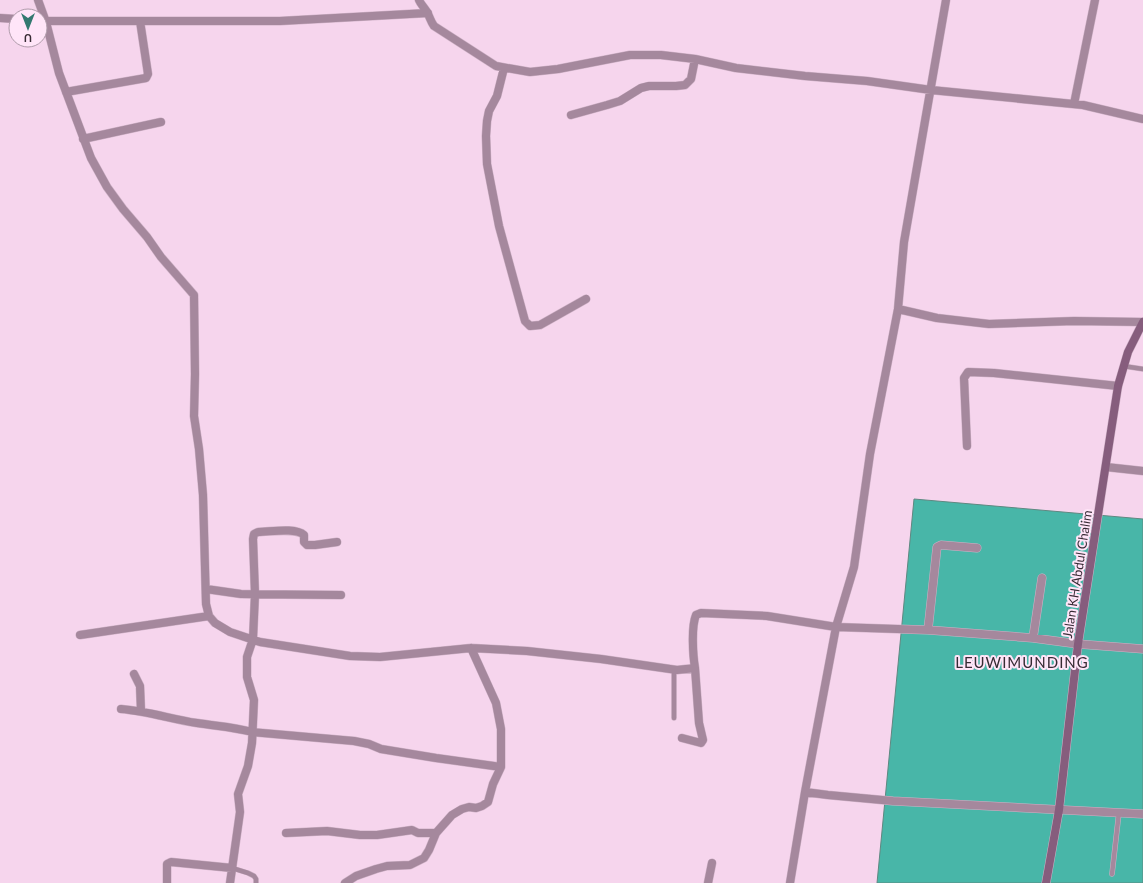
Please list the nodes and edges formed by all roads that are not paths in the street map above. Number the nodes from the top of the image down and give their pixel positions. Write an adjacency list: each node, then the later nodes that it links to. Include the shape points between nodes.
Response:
1 (419, 0): 4 (street)
2 (946, 0): 10 (street)
3 (1094, 0): 12 (street)
4 (428, 13): 6 (street, via 280,22); 9 (street, via 434,26)
5 (48, 21): 6 (street)
6 (140, 21): 11 (street, via 148,74 146,78)
7 (48, 37): 11 (street)
8 (695, 59): 9 (street, via 630,55 558,70 530,72); 10 (street, via 736,68); 13 (street, via 691,79 685,85 641,88 620,101)
9 (500, 67): 17 (street, via 497,96 487,121 487,164 499,226 525,321 530,326 540,325)
10 (930, 90): 12 (street); 18 (street, via 904,242)
11 (66, 92): 16 (street)
12 (1074, 104): 14 (street)
13 (571, 115)
14 (1143, 119)
15 (161, 122): 16 (street)
16 (83, 139): 29 (street, via 107,187 194,295 194,416 203,495)
17 (586, 299)
18 (898, 309): 19 (street, via 937,318 989,324); 33 (street, via 870,454 854,567)
19 (1143, 322): 20 (street, Jalan KH Abdul Chalim)
20 (1123, 366): 21 (lane); 22 (street, Jalan KH Abdul Chalim)
21 (1143, 369)
22 (1118, 386): 23 (street, via 968,372 964,378); 24 (street, Jalan KH Abdul Chalim)
23 (967, 446)
24 (1106, 467): 25 (street); 38 (street, Jalan KH Abdul Chalim)
25 (1143, 471)
26 (337, 542): 30 (street, via 307,545 304,542 304,535 291,531 254,534)
27 (977, 548): 34 (street, via 941,545 937,547)
28 (1042, 578): 36 (street)
29 (206, 589): 30 (street); 32 (street)
30 (255, 594): 31 (street); 37 (street)
31 (342, 595)
32 (209, 616): 35 (street); 37 (street, via 230,632)
33 (836, 627): 34 (street); 41 (street, via 767,616 701,613 696,615 694,620); 50 (street)
34 (928, 630): 36 (street)
35 (80, 635)
36 (1033, 638): 38 (street)
37 (253, 639): 39 (street, via 350,656 380,657); 47 (street, via 247,657 247,676 254,700)
38 (1078, 644): 40 (street); 51 (street, Jalan KH Abdul Chalim)
39 (471, 648): 42 (street, via 527,651); 49 (street, via 496,702 501,729)
40 (1143, 650)
41 (695, 668): 42 (street); 48 (street, via 699,723 703,740 702,743 698,743)
42 (674, 669): 46 (lane)
43 (134, 674): 45 (street, via 140,686)
44 (121, 709): 45 (street)
45 (141, 711): 47 (street)
46 (674, 718)
47 (252, 732): 49 (street, via 354,741 381,749); 57 (street, via 248,766 238,794 240,812)
48 (682, 738)
49 (501, 767): 55 (street, via 488,802 476,808 462,809 452,815)
50 (805, 792): 51 (street, via 893,801); 64 (street)
51 (1059, 810): 52 (street); 65 (street, Jalan KH Abdul Chalim)
52 (1119, 812): 53 (street); 58 (lane)
53 (1143, 814)
54 (286, 833): 55 (street, via 327,831 377,835 412,830 418,833)
55 (436, 833): 62 (street, via 424,858 410,865 376,869)
56 (712, 863): 63 (street)
57 (232, 868): 59 (street, via 171,862 167,864); 60 (street); 61 (lane, via 254,876)
58 (1112, 874)
59 (167, 883)
60 (230, 883)
61 (256, 883)
62 (345, 883)
63 (708, 883)
64 (790, 883)
65 (1046, 883)

